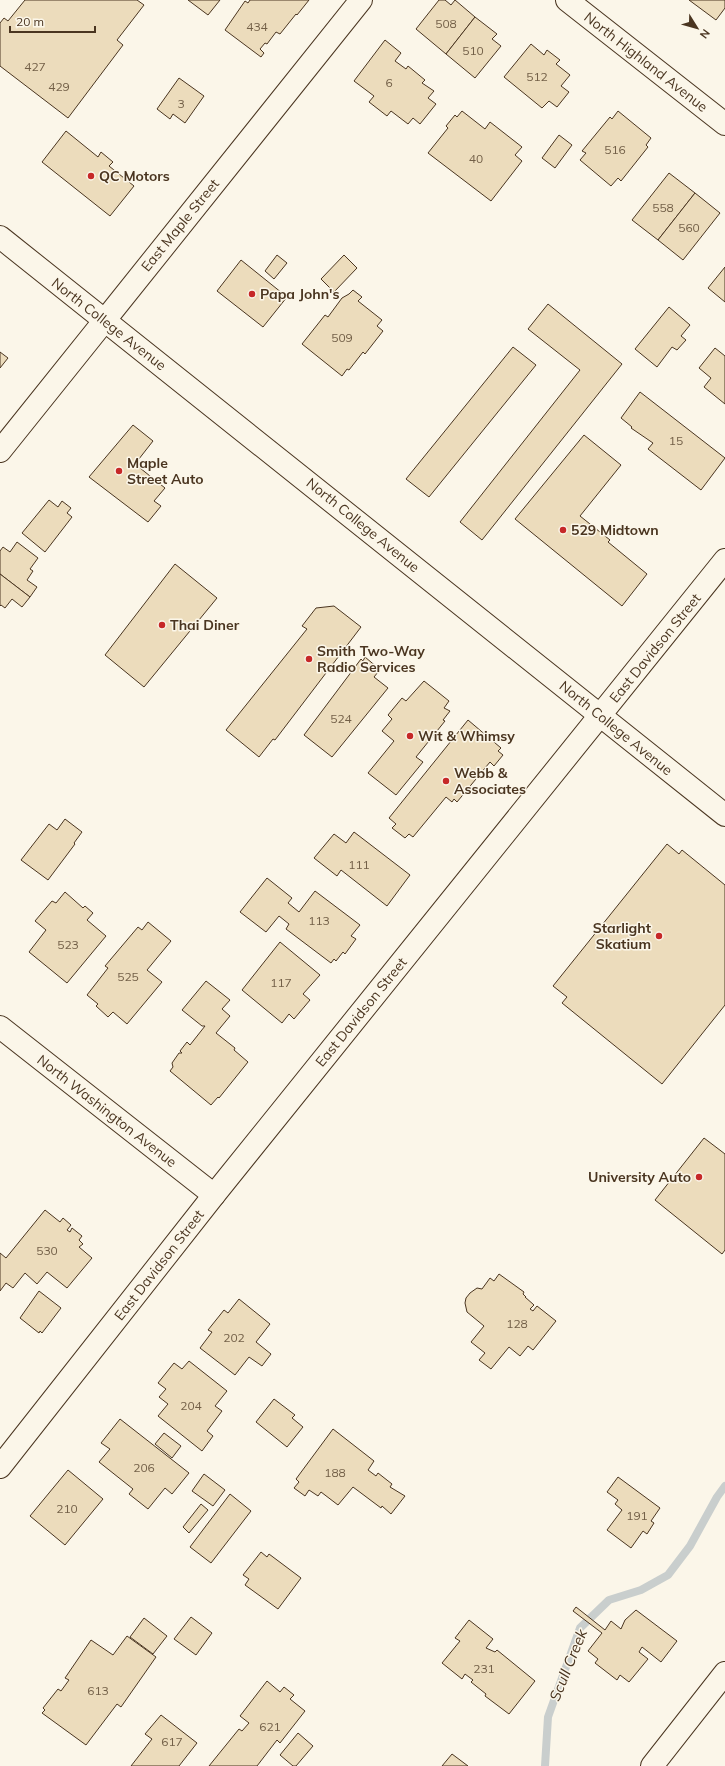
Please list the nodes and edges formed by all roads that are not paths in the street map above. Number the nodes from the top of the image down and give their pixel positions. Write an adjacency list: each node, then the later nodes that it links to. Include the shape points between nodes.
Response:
1 (361, 0): 5 (street, East Maple Street)
2 (567, 0): 3 (street, North Highland Avenue)
3 (725, 124)
4 (0, 237): 5 (street, North College Avenue)
5 (104, 320): 6 (street, East Maple Street); 8 (street, North College Avenue)
6 (0, 451)
7 (725, 560): 8 (street, East Davidson Street)
8 (601, 716): 9 (street, North College Avenue); 11 (street, East Davidson Street)
9 (725, 815)
10 (0, 1026): 11 (street, North Washington Avenue)
11 (214, 1195): 12 (street, East Davidson Street)
12 (0, 1467)
13 (725, 1673): 14 (street)
14 (652, 1766)

